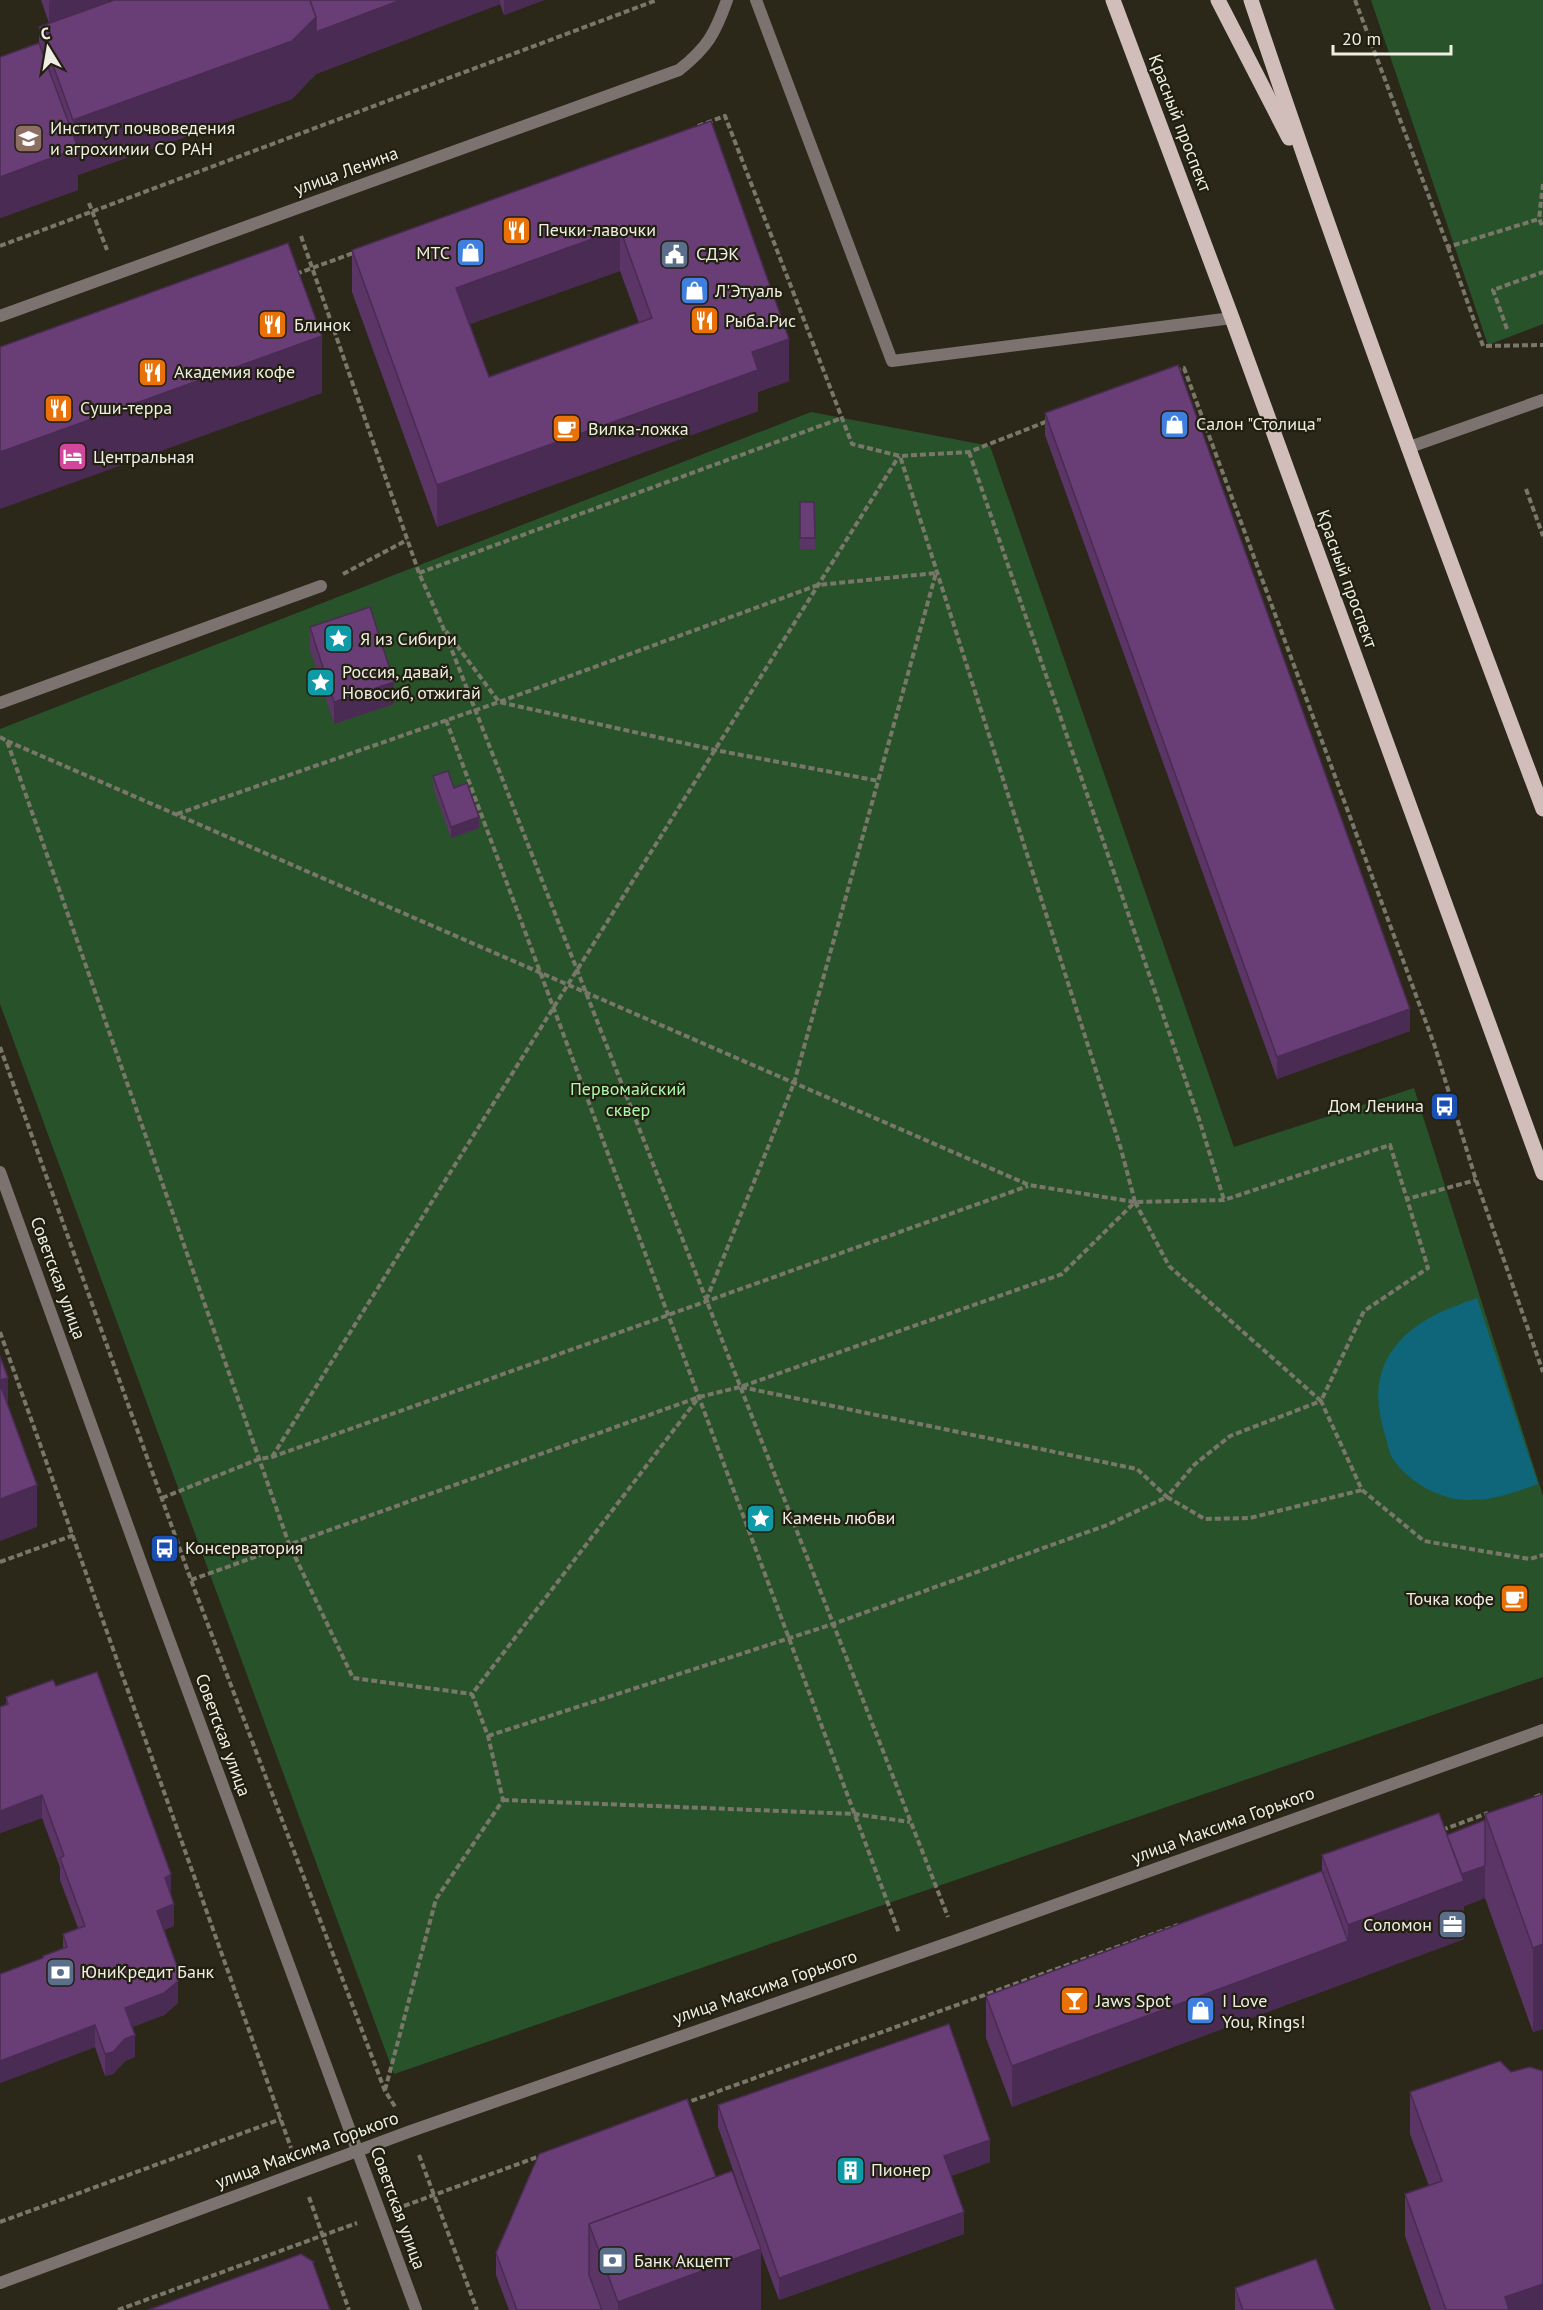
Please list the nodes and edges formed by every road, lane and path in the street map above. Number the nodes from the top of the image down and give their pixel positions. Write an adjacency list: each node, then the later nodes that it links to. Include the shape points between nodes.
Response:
1 (657, 0): 14 (path)
2 (727, 0): 13 (street, улица Ленина, via 719,24 700,53 679,70)
3 (756, 0): 25 (street, via 892,361)
4 (1113, 0): 25 (main road, Красный проспект)
5 (1218, 0): 9 (main road)
6 (1251, 0): 9 (main road)
7 (1355, 0): 18 (path)
8 (692, 128): 32 (path, via 725,116)
9 (1311, 180): 34 (main road)
10 (1543, 184): 12 (path)
11 (89, 203): 14 (path)
12 (1542, 208): 15 (path)
13 (291, 210): 20 (path); 22 (street, улица Ленина)
14 (93, 213): 17 (path); 22 (path)
15 (1539, 219): 16 (path); 18 (path)
16 (1543, 227)
17 (0, 246)
18 (1448, 247): 27 (path, via 1483,346)
19 (357, 252): 20 (path)
20 (313, 268): 23 (path); 39 (path)
21 (1543, 272): 26 (path, via 1493,290)
22 (116, 275): 24 (street, улица Ленина)
23 (290, 276)
24 (0, 316)
25 (1232, 318): 63 (main road, Красный проспект)
26 (1507, 329)
27 (1543, 345)
28 (1168, 374): 30 (path, via 1184,368)
29 (1543, 400): 34 (street)
30 (1198, 404): 31 (path); 64 (path, via 1434,1044)
31 (1192, 407)
32 (842, 418): 36 (path, via 852,444); 40 (path)
33 (1053, 419): 35 (path)
34 (1407, 448): 53 (main road)
35 (969, 452): 36 (path); 67 (path)
36 (900, 456): 41 (path); 42 (path)
37 (1526, 489): 38 (path)
38 (1543, 536)
39 (407, 540): 40 (path); 43 (path)
40 (419, 573): 44 (path)
41 (936, 573): 42 (path); 52 (path); 68 (path)
42 (818, 585): 45 (path); 51 (path)
43 (321, 586): 46 (street)
44 (442, 625): 45 (path); 47 (path)
45 (499, 702): 47 (path); 51 (path)
46 (0, 703)
47 (475, 710): 48 (path); 55 (path)
48 (446, 720): 54 (path); 56 (path)
49 (0, 737): 50 (path)
50 (7, 741): 54 (path); 77 (path)
51 (715, 750): 52 (path); 55 (path)
52 (879, 781): 61 (path)
53 (1543, 809)
54 (176, 814): 56 (path)
55 (577, 970): 57 (path); 58 (path)
56 (540, 973): 57 (path); 59 (path)
57 (567, 985): 58 (path); 59 (path)
58 (586, 992): 61 (path); 69 (path)
59 (553, 1008): 70 (path); 76 (path)
60 (0, 1047): 80 (path)
61 (794, 1083): 65 (path); 69 (path)
62 (0, 1172): 105 (street, Советская улица)
63 (1543, 1173)
64 (1476, 1180): 66 (path); 72 (path)
65 (1029, 1185): 68 (path); 69 (path)
66 (1407, 1199): 67 (path, via 1390,1145); 75 (path, via 1428,1268 1364,1311)
67 (1224, 1200): 68 (path)
68 (1135, 1202): 73 (path, via 1062,1274); 75 (path, via 1169,1266)
69 (706, 1300): 70 (path); 73 (path)
70 (668, 1313): 74 (path); 76 (path)
71 (0, 1332): 81 (path)
72 (1543, 1372)
73 (740, 1387): 74 (path); 79 (path, via 1137,1469); 86 (path)
74 (699, 1397): 82 (path); 87 (path); 88 (path)
75 (1321, 1401): 78 (path); 79 (path, via 1230,1436 1194,1465)
76 (272, 1457): 77 (path)
77 (259, 1459): 80 (path); 82 (path)
78 (1362, 1490): 79 (path, via 1250,1518 1205,1519); 83 (path, via 1424,1541 1530,1559)
79 (1167, 1497): 86 (path, via 1107,1525)
80 (162, 1498): 85 (path)
81 (74, 1535): 84 (path); 103 (path)
82 (289, 1544): 85 (path); 88 (path, via 353,1678)
83 (1543, 1555)
84 (0, 1562)
85 (191, 1580): 101 (path)
86 (833, 1624): 87 (path); 96 (path)
87 (789, 1637): 90 (path); 95 (path)
88 (472, 1694): 90 (path)
89 (1543, 1730): 99 (street, улица Максима Горького)
90 (488, 1736): 93 (path)
91 (1543, 1794): 92 (path)
92 (1532, 1798)
93 (503, 1800): 95 (path); 101 (path, via 436,1899)
94 (1498, 1810): 97 (path)
95 (855, 1814): 96 (path); 100 (path)
96 (910, 1822): 99 (path)
97 (1432, 1834)
98 (1187, 1922): 102 (path)
99 (957, 1940): 100 (street, улица Максима Горького)
100 (908, 1956): 104 (street, улица Максима Горького)
101 (385, 2091): 104 (path)
102 (677, 2106)
103 (280, 2119): 107 (path); 110 (path)
104 (411, 2131): 105 (street, улица Максима Горького); 108 (path)
105 (357, 2151): 107 (street, улица Максима Горького); 109 (street, Советская улица)
106 (544, 2154): 108 (path)
107 (300, 2172): 111 (path); 112 (street, улица Максима Горького)
108 (434, 2195): 109 (path); 116 (path)
109 (381, 2214): 111 (path); 115 (street, Советская улица)
110 (0, 2222)
111 (322, 2235): 113 (path); 114 (path)
112 (0, 2283)
113 (118, 2310)
114 (349, 2310)
115 (416, 2310)
116 (477, 2310)

